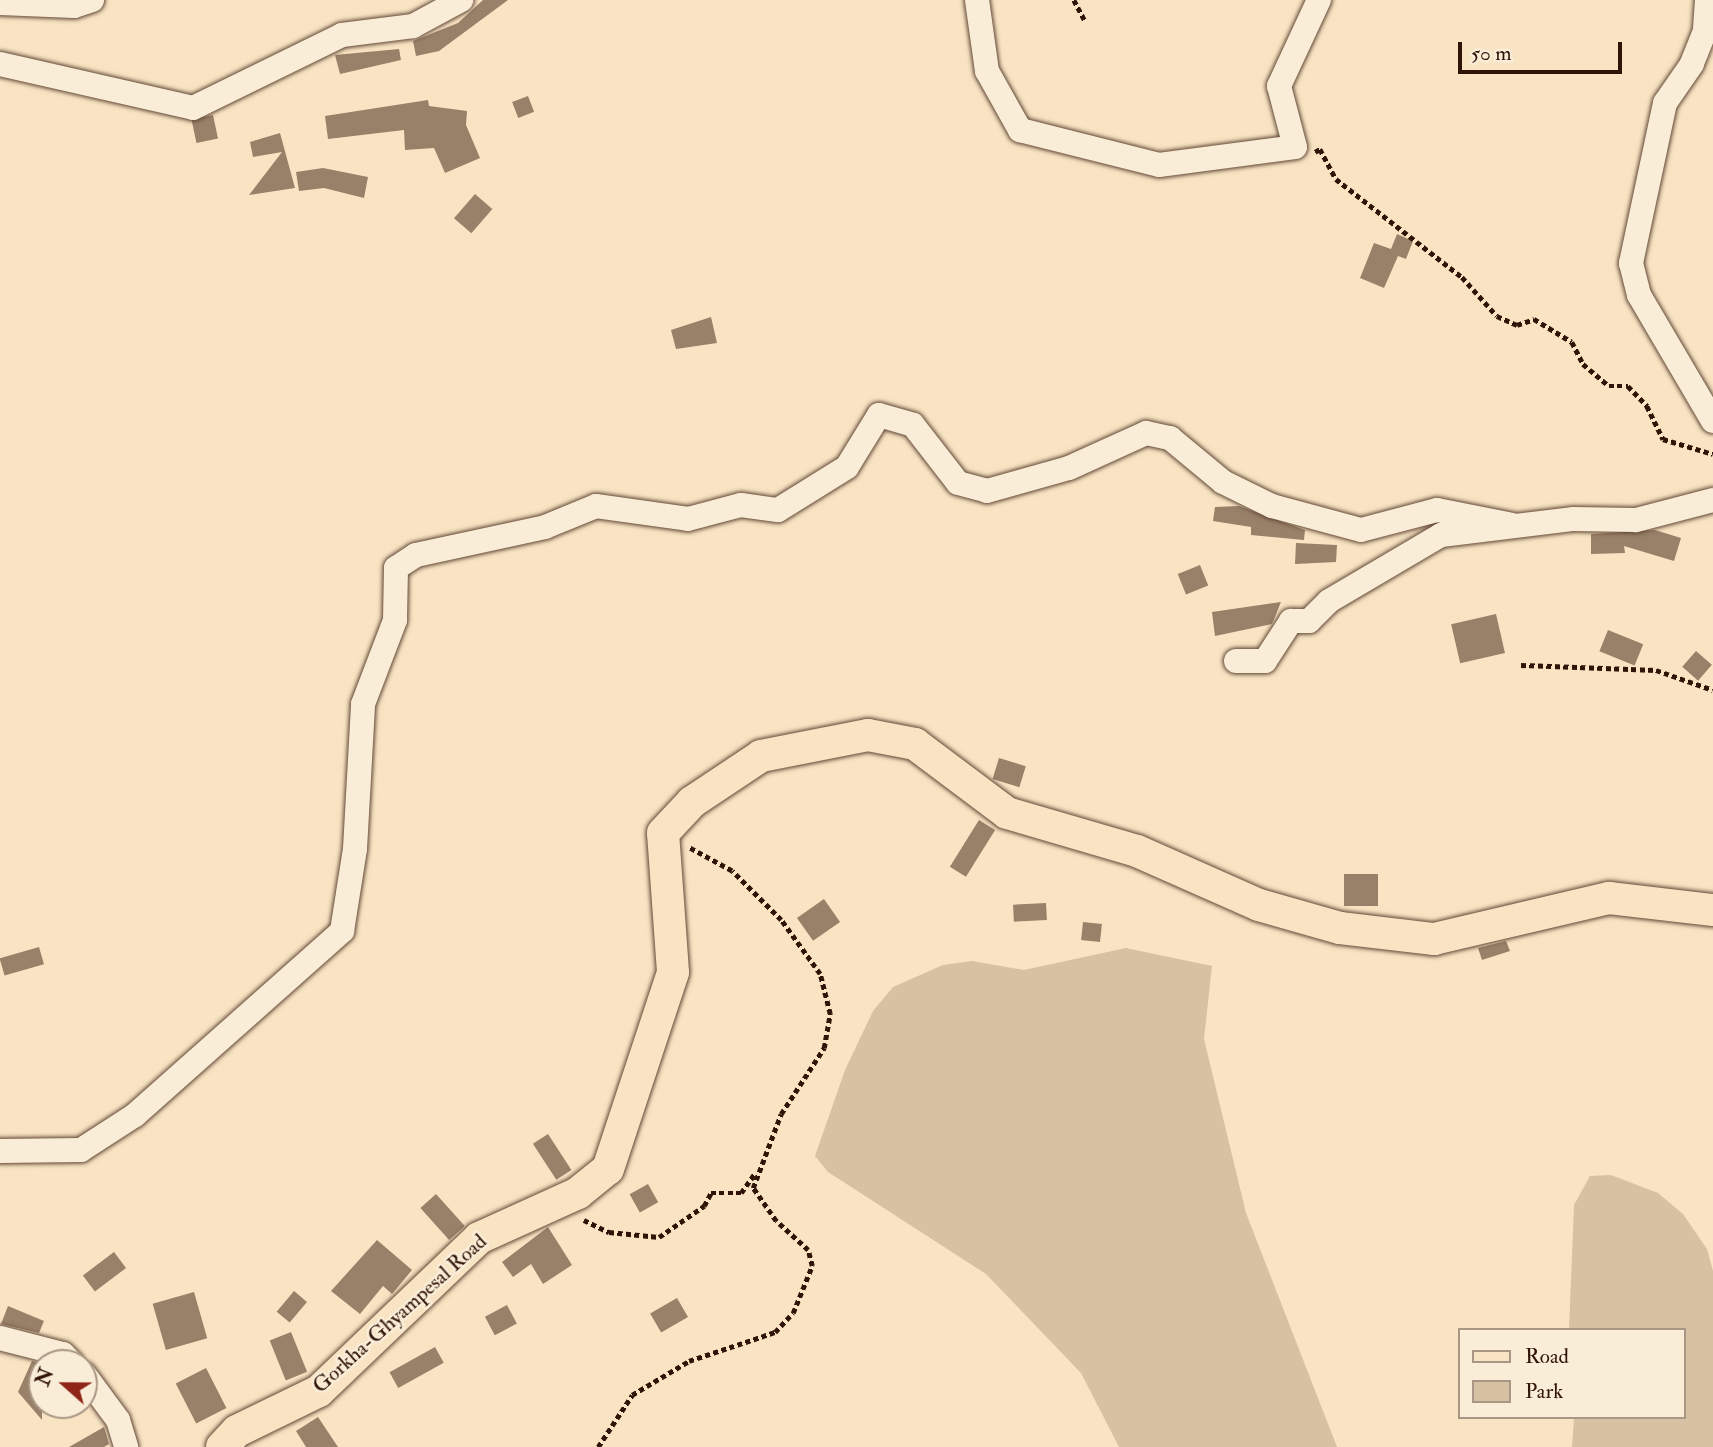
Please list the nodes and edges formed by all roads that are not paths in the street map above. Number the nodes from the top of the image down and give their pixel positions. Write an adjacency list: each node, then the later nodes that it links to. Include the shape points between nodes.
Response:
1 (92, 0): 6 (street, via 74,6)
2 (461, 0): 7 (street, via 413,26 342,35 193,108)
3 (976, 0): 4 (street, via 987,71 1020,130 1159,165 1295,147 1279,86)
4 (1319, 0)
5 (1707, 0): 8 (street, via 1696,53 1665,103 1630,262 1639,295)
6 (0, 3)
7 (0, 64)
8 (1713, 421)
9 (1713, 500): 10 (street, via 1636,520)
10 (1512, 525): 11 (street, via 1490,534 1441,535 1329,601 1309,621 1291,621 1265,661); 13 (street, via 1437,510 1361,530 1272,506 1223,482 1170,438 1146,433 1069,468 987,491 958,483 913,425 879,415 847,467 778,510 741,505 688,519 596,506 545,527 416,555 396,568 395,620 363,704 355,849 342,931 135,1115 81,1150)
11 (1236, 661)
12 (1713, 909): 18 (main road, Gorkha-Ghyampesal Road, via 1609,898 1434,939 1340,928 1259,905 1137,851 1007,813 915,744 867,735 761,755 692,802 663,833 673,972 634,1076 617,1153 591,1186 479,1238 319,1391 237,1431)
13 (0, 1151)
14 (0, 1338): 15 (street)
15 (43, 1349)
16 (98, 1393): 17 (street, via 118,1420)
17 (126, 1447)
18 (222, 1447)

